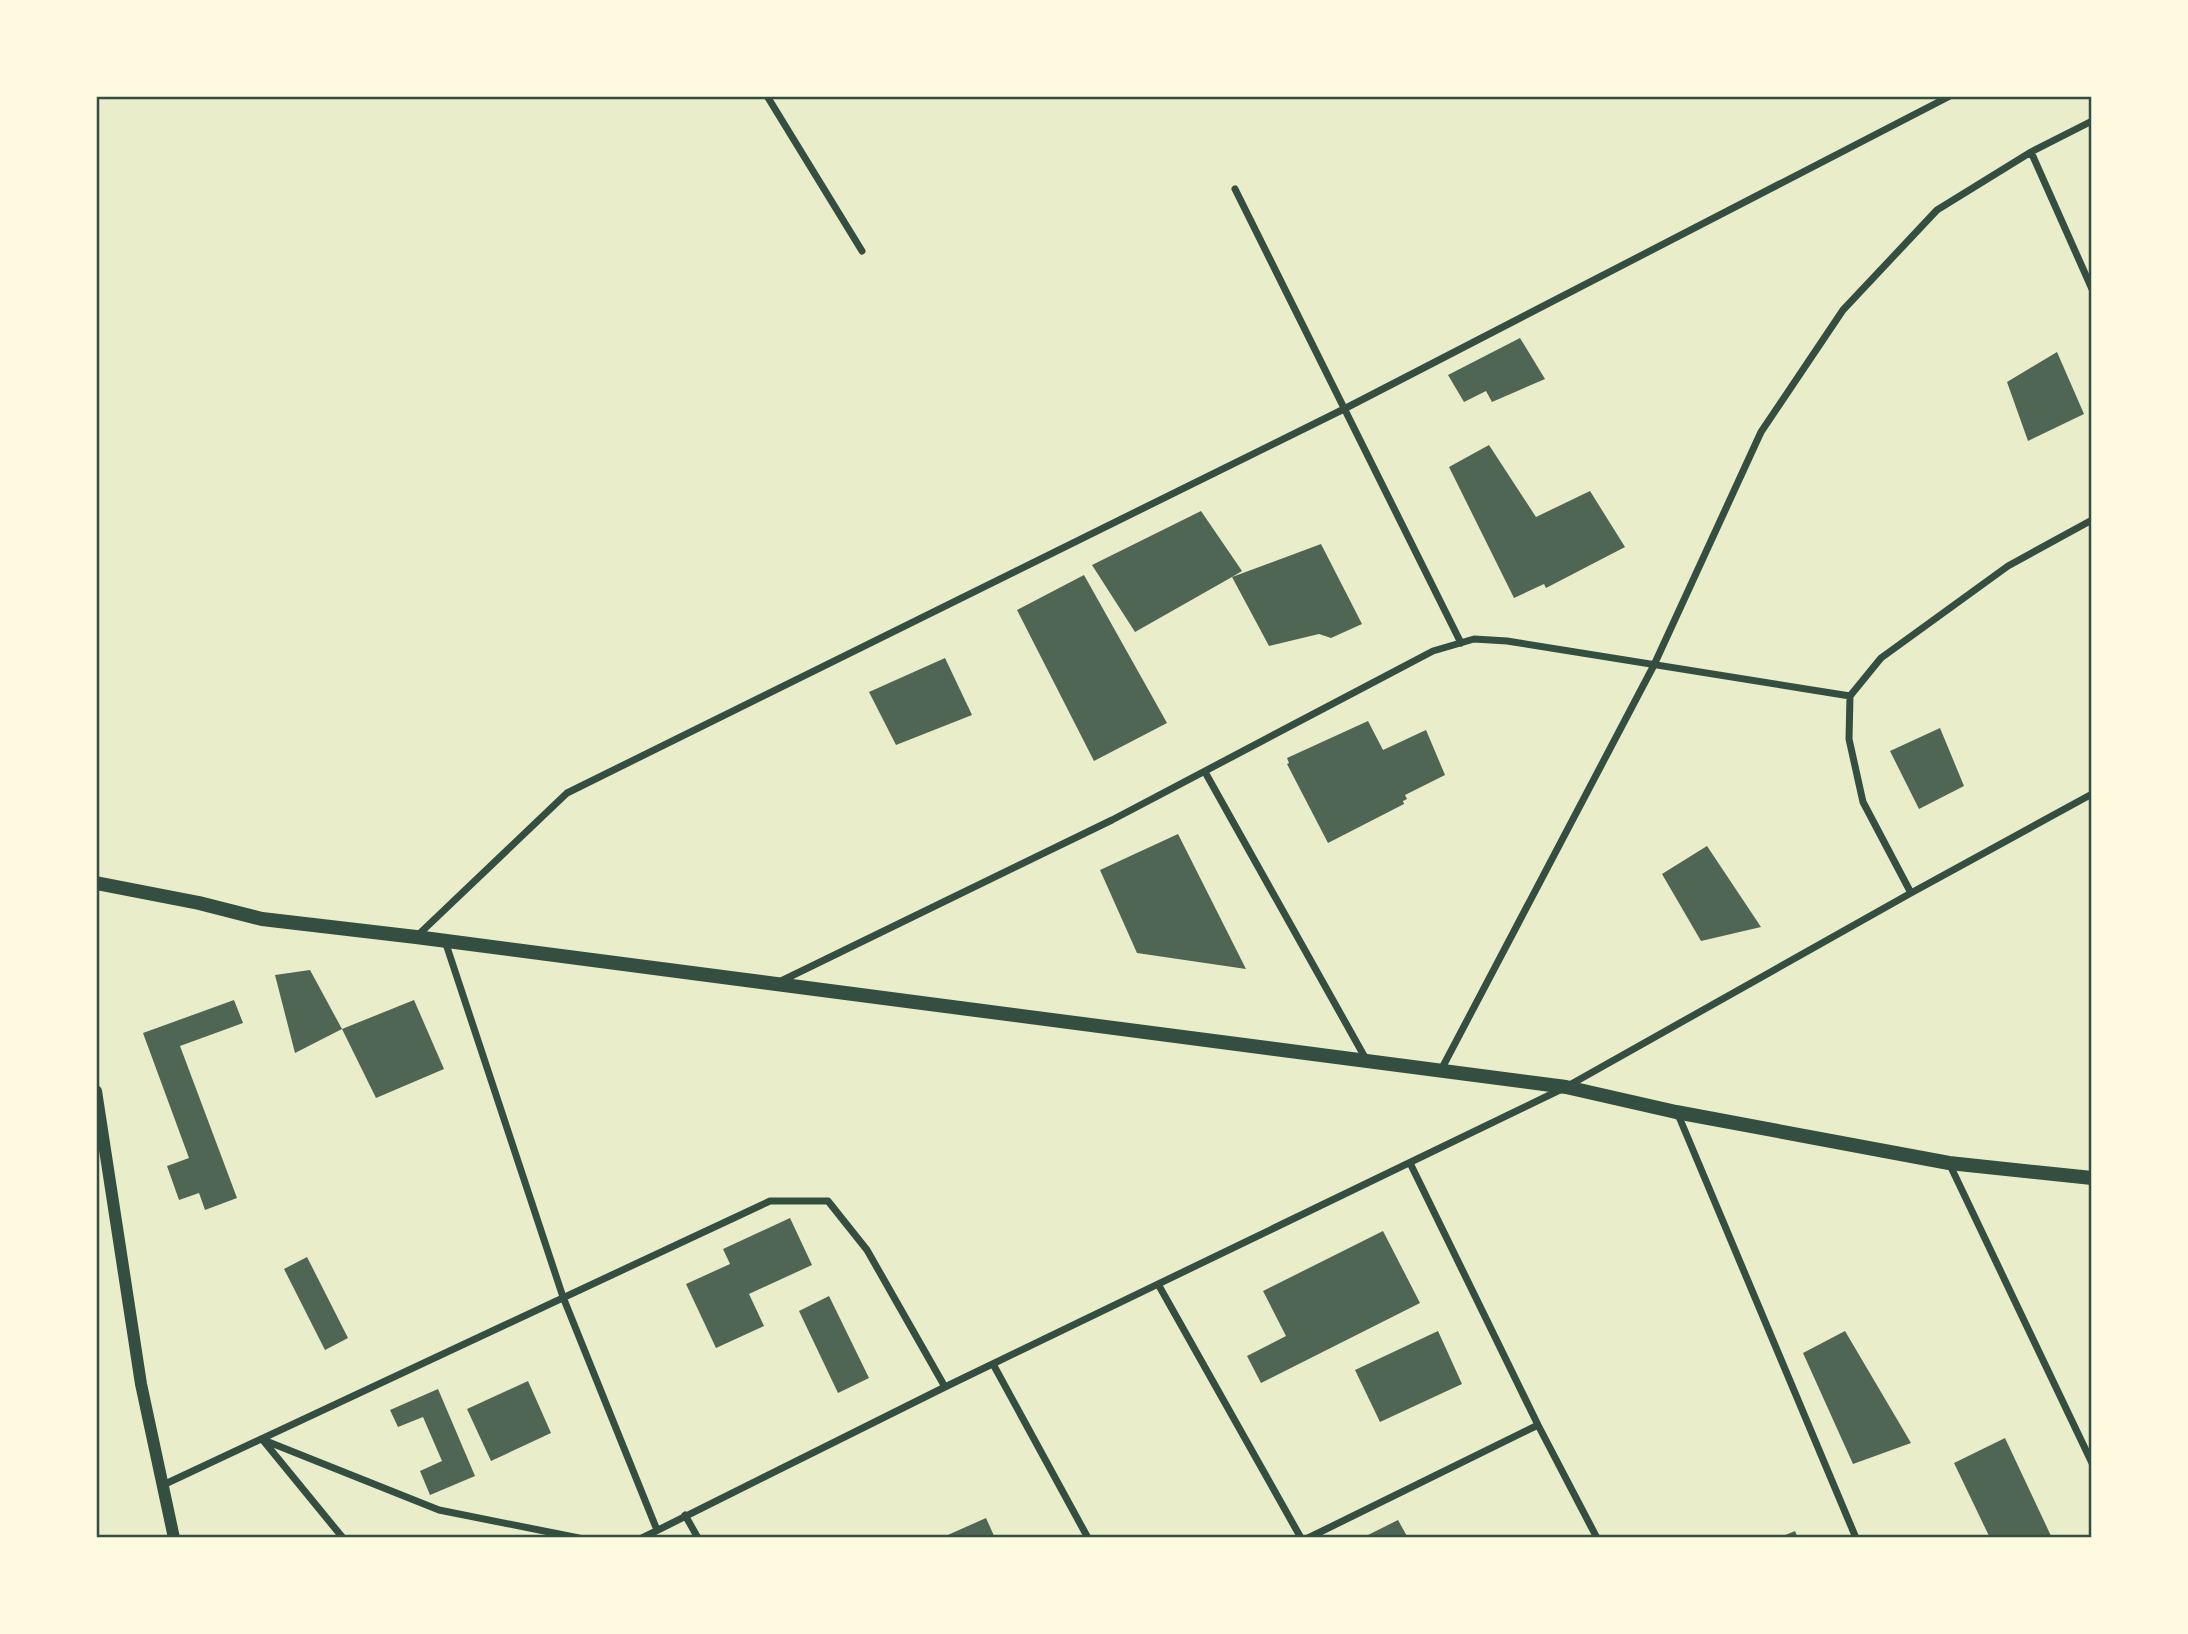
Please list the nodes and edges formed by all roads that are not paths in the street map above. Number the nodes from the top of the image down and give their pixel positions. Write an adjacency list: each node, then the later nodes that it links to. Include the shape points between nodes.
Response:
1 (767, 96): 6 (street)
2 (1950, 96): 8 (street)
3 (2092, 121): 4 (street)
4 (2031, 152): 7 (street); 11 (street, via 1937,210 1843,310 1761,432)
5 (1235, 190): 8 (street)
6 (862, 251)
7 (2092, 289)
8 (1344, 409): 10 (street); 17 (street, via 567,793)
9 (2092, 520): 12 (street, via 2008,566 1891,650)
10 (1461, 643): 11 (street, via 1507,641); 13 (street, via 1433,651)
11 (1654, 665): 12 (street); 21 (street)
12 (1850, 696): 16 (street, via 1849,739 1863,802)
13 (1205, 772): 19 (street); 20 (street)
14 (2092, 794): 16 (street)
15 (96, 883): 17 (main road, via 262,919)
16 (1911, 893): 22 (street)
17 (416, 937): 18 (main road)
18 (445, 940): 19 (main road); 29 (street)
19 (775, 984): 20 (main road)
20 (1367, 1061): 21 (main road)
21 (1441, 1071): 22 (main road)
22 (1566, 1087): 24 (main road); 25 (street)
23 (96, 1091): 35 (street, via 141,1384)
24 (1676, 1112): 26 (main road); 47 (street)
25 (1410, 1163): 28 (street); 32 (street)
26 (1949, 1163): 27 (main road); 34 (street)
27 (2092, 1178)
28 (1158, 1284): 30 (street); 44 (street)
29 (563, 1297): 31 (street, via 770,1201 828,1201 867,1250); 33 (street); 37 (street)
30 (993, 1364): 31 (street); 43 (street)
31 (945, 1387): 36 (street)
32 (1538, 1424): 45 (street); 46 (street)
33 (261, 1439): 35 (street); 39 (street); 40 (street, via 439,1510)
34 (2092, 1463)
35 (163, 1485): 38 (street)
36 (685, 1515): 37 (street); 42 (street)
37 (657, 1530): 41 (street)
38 (173, 1538)
39 (343, 1538)
40 (579, 1538)
41 (642, 1538)
42 (698, 1538)
43 (1088, 1538)
44 (1301, 1538)
45 (1308, 1538)
46 (1597, 1538)
47 (1856, 1538)

